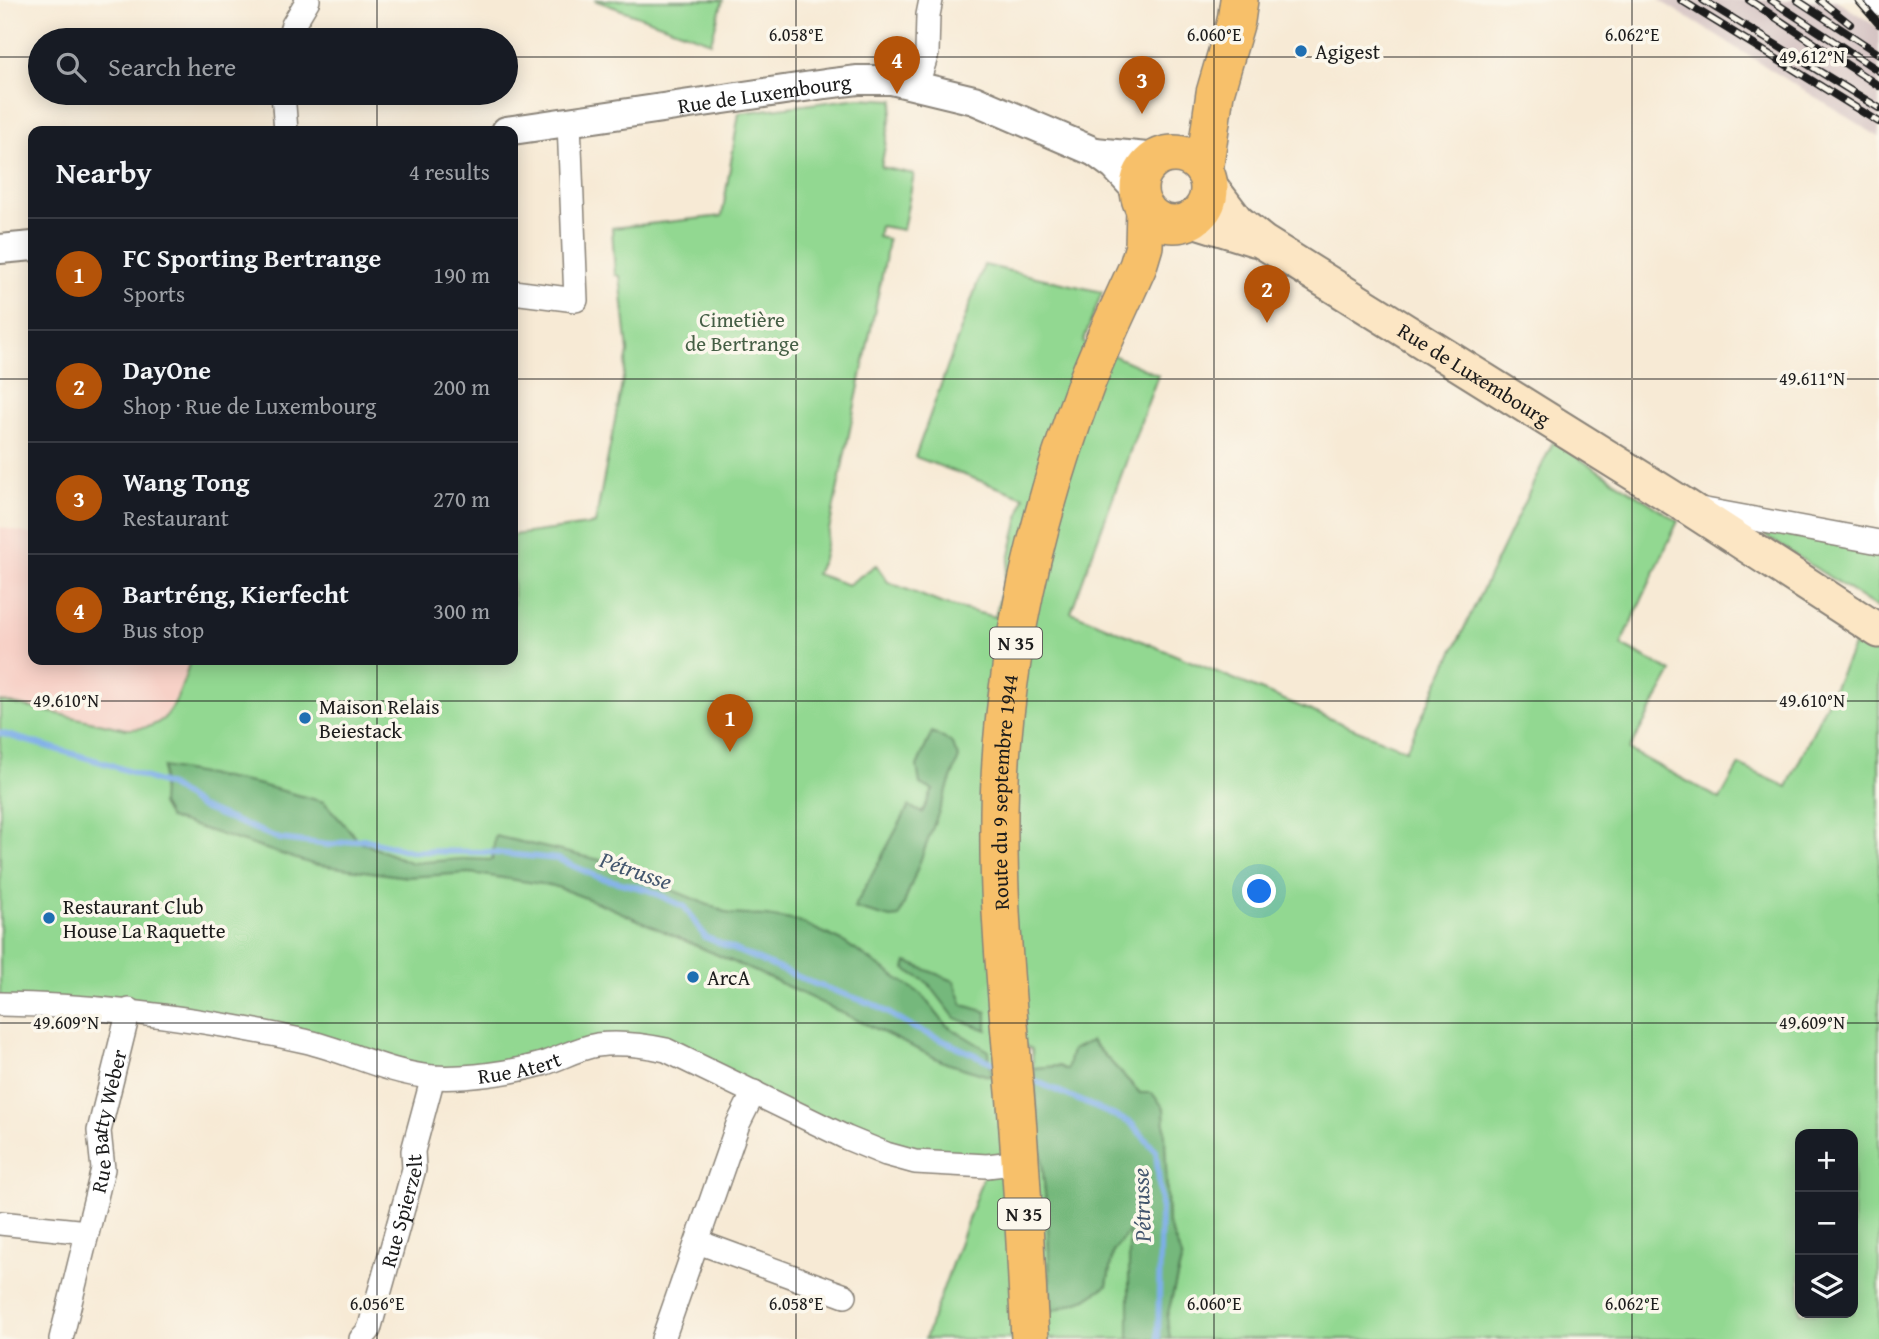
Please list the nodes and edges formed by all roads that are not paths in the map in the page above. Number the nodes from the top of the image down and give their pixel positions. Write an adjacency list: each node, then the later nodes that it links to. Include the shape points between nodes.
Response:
1 (308, 0): 4 (street)
2 (931, 0): 5 (street, via 927,53)
3 (1240, 0): 6 (main road)
4 (292, 28)
5 (917, 85): 8 (street, Rue de Luxembourg, via 858,80); 11 (street, Rue de Luxembourg, via 974,100)
6 (1215, 93): 12 (main road, via 1194,125); 13 (main road)
7 (282, 105): 9 (street)
8 (569, 122): 10 (street, Rue de Luxembourg); 18 (street, via 576,300)
9 (285, 126)
10 (518, 129)
11 (1095, 152): 12 (street, Rue de Luxembourg); 14 (street, Rue de Luxembourg)
12 (1163, 156): 13 (main road, via 1189,157); 14 (main road, via 1147,167 1140,179)
13 (1206, 177): 14 (main road, via 1205,205); 15 (main road, Rue de Luxembourg, via 1237,221)
14 (1161, 211): 15 (main road, Rue de Luxembourg); 26 (main road, Route du 9 septembre 1944 / N 35, via 1085,387 1043,513 1018,624 1002,745 998,857)
15 (1263, 242): 19 (main road, Rue de Luxembourg)
16 (28, 246): 17 (street)
17 (0, 249)
18 (518, 293)
19 (1686, 506): 20 (street, Rue de Luxembourg); 21 (main road, Rue de Luxembourg)
20 (1879, 542)
21 (1879, 631)
22 (0, 1004): 23 (street, Rue Atert)
23 (129, 1010): 24 (street, Rue Atert, via 307,1042 391,1070); 28 (street, Rue Batty Weber, via 99,1131 103,1169)
24 (433, 1077): 25 (street, Rue Atert, via 510,1071 598,1045 635,1044 666,1050); 32 (street, Rue Spierzelt, via 413,1151 414,1169 369,1329)
25 (754, 1092): 26 (street, Rue Atert, via 847,1138 915,1162 987,1166); 29 (street, via 738,1124)
26 (1021, 1162): 34 (main road, Route du 9 septembre 1944 / N 35)
27 (0, 1223): 28 (street)
28 (88, 1232): 31 (street, Rue Batty Weber)
29 (698, 1242): 30 (street); 33 (street)
30 (845, 1296)
31 (61, 1339)
32 (361, 1339)
33 (663, 1339)
34 (1030, 1339)

